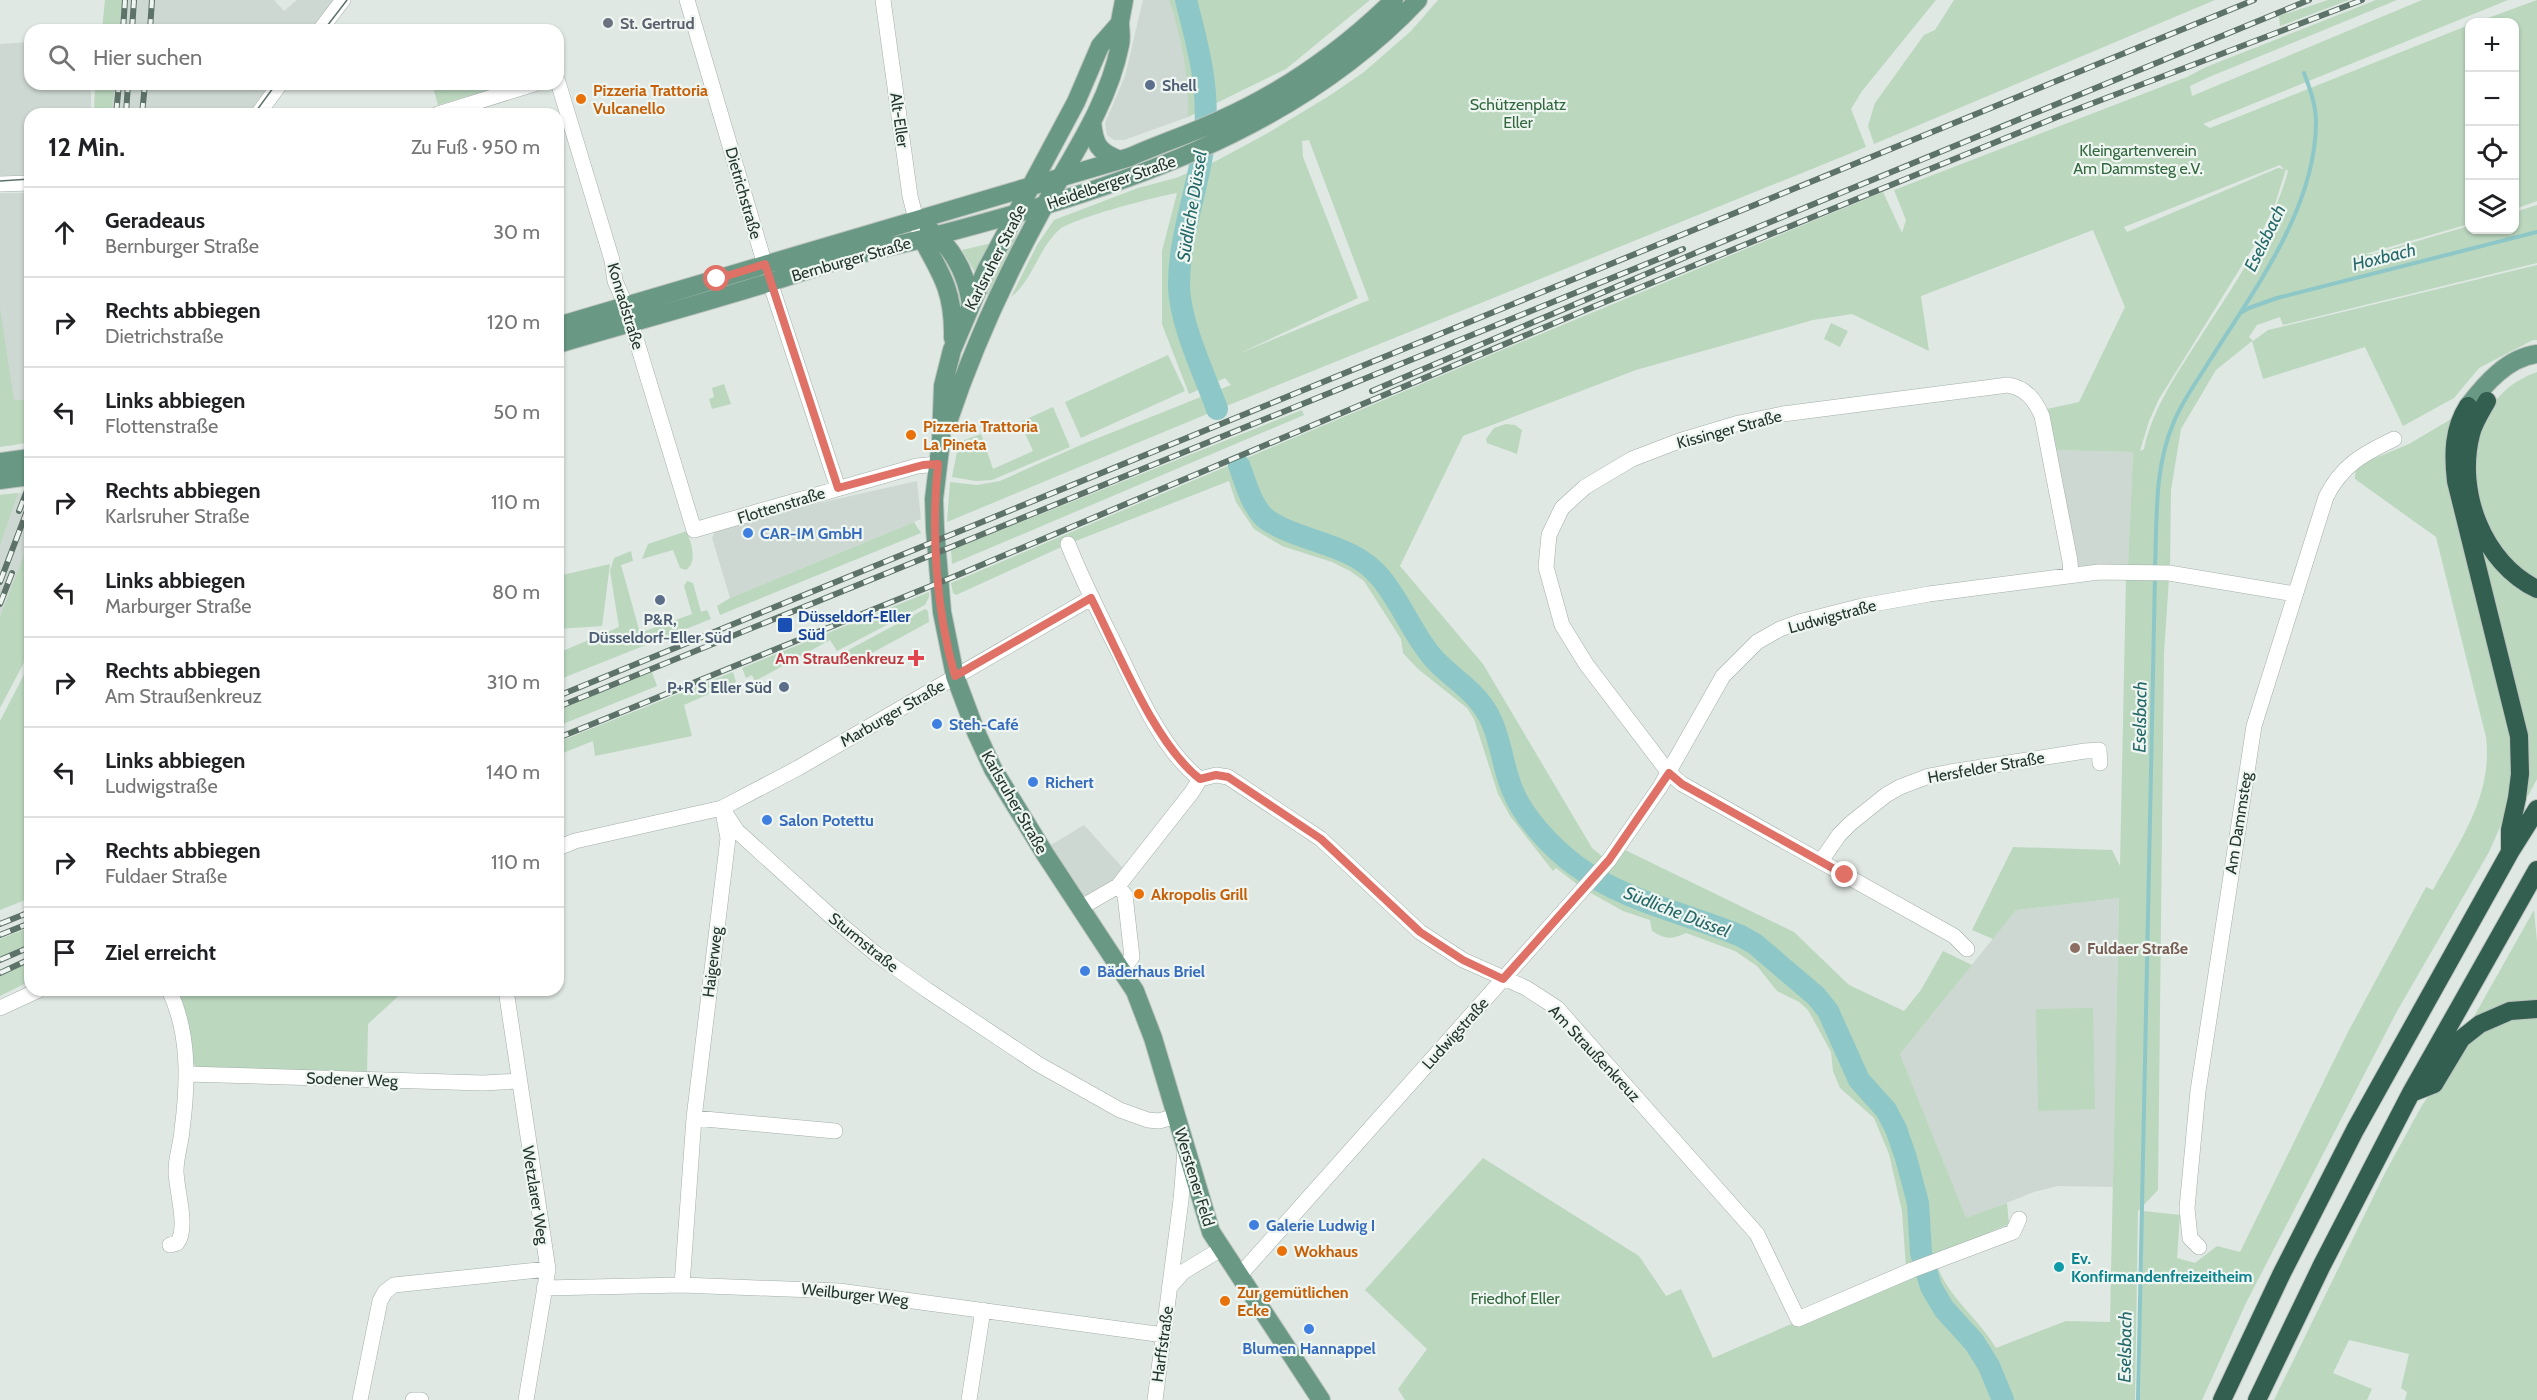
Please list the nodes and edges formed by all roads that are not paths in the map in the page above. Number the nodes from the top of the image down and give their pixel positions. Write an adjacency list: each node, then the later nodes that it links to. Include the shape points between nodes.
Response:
1 (343, 0): 8 (street)
2 (687, 0): 24 (street, Dietrichstraße)
3 (883, 0): 22 (street, Alt-Eller)
4 (1124, 0): 7 (main road, Karlsruher Straße)
5 (1394, 0): 15 (main road, Heidelberger Straße, via 1325,60 1271,94 1220,120)
6 (1418, 0): 20 (main road, Heidelberger Straße, via 1330,78 1271,114 1186,156)
7 (1120, 23): 14 (main road, Karlsruher Straße, via 1121,43); 19 (main road, Karlsruher Straße, via 1100,46 1076,102)
8 (325, 24)
9 (276, 90): 12 (street)
10 (515, 90): 13 (street)
11 (560, 90): 27 (street, Konradstraße)
12 (262, 108)
13 (457, 108)
14 (1092, 121): 15 (main road, via 1100,150); 16 (main road, Karlsruher Straße)
15 (1120, 160): 16 (main road, Heidelberger Straße)
16 (1061, 178): 19 (main road, Heidelberger Straße); 20 (main road, Karlsruher Straße)
17 (24, 183): 18 (street)
18 (0, 184)
19 (1031, 185): 21 (main road, Karlsruher Straße); 22 (main road, Heidelberger Straße)
20 (1045, 205): 21 (main road, Heidelberger Straße); 33 (main road, Karlsruher Straße, via 1008,274)
21 (1016, 213): 23 (main road, Heidelberger Straße); 26 (main road, Karlsruher Straße)
22 (915, 219): 23 (main road); 24 (main road, Bernburger Straße)
23 (929, 237): 25 (main road, Bernburger Straße); 26 (main road, via 959,265); 30 (main road, via 947,283 953,321)
24 (765, 264): 25 (street, Dietrichstraße); 27 (main road, Bernburger Straße)
25 (770, 282): 27 (main road, Bernburger Straße); 43 (street, Dietrichstraße)
26 (970, 302): 30 (main road, Karlsruher Straße); 33 (main road, via 972,328)
27 (628, 314): 28 (main road, Bernburger Straße); 29 (main road, Bernburger Straße); 44 (street, Konradstraße)
28 (564, 325)
29 (564, 341)
30 (952, 350): 37 (main road, Karlsruher Straße, via 943,386)
31 (2537, 354): 35 (main road, via 2494,376)
32 (2537, 367): 34 (main road, via 2504,383)
33 (959, 390): 37 (main road, Karlsruher Straße)
34 (2487, 401): 47 (highway, via 2475,421 2468,448 2468,484 2474,508 2501,564)
35 (2468, 406): 57 (highway, via 2456,438 2456,481 2521,750 2510,830)
36 (2394, 439): 48 (street, Am Dammsteg, via 2343,469 2333,483 2314,529)
37 (941, 441): 40 (main road, Karlsruher Straße)
38 (24, 459): 39 (main road)
39 (0, 462)
40 (938, 464): 43 (street, Flottenstraße); 50 (main road, Karlsruher Straße, via 934,529 942,612)
41 (24, 477): 42 (main road)
42 (0, 480)
43 (838, 488): 44 (street, Flottenstraße)
44 (694, 530)
45 (1068, 544): 49 (street)
46 (2070, 575): 48 (street, Ludwigstraße, via 2169,573); 52 (street, Ludwigstraße, via 1913,596 1780,629 1757,642 1723,676); 52 (street, Kissinger Straße, via 2042,416 2032,397 2015,387 1991,386 1783,414 1678,441 1632,459 1585,487 1562,508 1549,535 1546,567 1562,625 1586,664)
47 (2537, 589)
48 (2295, 594): 79 (street, Am Dammsteg, via 2254,726 2201,1069 2187,1208 2190,1238)
49 (1091, 598): 50 (street, Marburger Straße); 53 (street, via 1149,715 1187,769)
50 (955, 676): 54 (street, Marburger Straße); 61 (main road, Karlsruher Straße, via 993,769)
51 (2100, 763): 58 (street, Hersfelder Straße, via 2099,750 2085,751 1929,776 1886,795 1868,809 1839,835)
52 (1669, 773): 58 (street, via 1682,784); 64 (street, Ludwigstraße, via 1603,865)
53 (1200, 779): 60 (street); 64 (street, Am Straußenkreuz, via 1228,777 1321,839 1420,932 1463,960)
54 (722, 808): 56 (street); 73 (street, Sturmstraße, via 737,831 835,920 927,990 1038,1064 1120,1110 1148,1120); 74 (street, Haigerweg, via 728,838)
55 (2537, 809): 57 (highway)
56 (564, 846)
57 (2511, 852): 95 (highway, via 2355,1131)
58 (1821, 861): 62 (street, via 1954,936)
59 (2537, 870): 72 (highway)
60 (1118, 886): 61 (street); 63 (street, via 1125,895 1132,957)
61 (1080, 908): 63 (main road, Werstener Feld)
62 (1967, 949)
63 (1123, 969): 73 (main road, Werstener Feld, via 1140,1003)
64 (1503, 979): 77 (street, Am Straußenkreuz, via 1557,1008 1757,1234 1798,1319 2013,1232); 82 (street, Ludwigstraße)
65 (26, 996): 68 (street)
66 (171, 996): 70 (street, via 185,1040)
67 (507, 996): 71 (street, Wetzlarer Weg)
68 (0, 1008)
69 (2537, 1009): 72 (highway, via 2510,1011 2480,1024 2461,1039 2434,1084)
70 (186, 1074): 71 (street, Sodener Weg); 78 (street, via 176,1170 182,1232 177,1243)
71 (518, 1082): 81 (street, Wetzlarer Weg)
72 (2411, 1093): 96 (highway)
73 (1176, 1116): 76 (main road, Werstener Feld)
74 (694, 1118): 75 (street); 83 (street, Haigerweg)
75 (835, 1131)
76 (1185, 1147): 80 (main road, Werstener Feld, via 1211,1232); 85 (street, Harffstraße)
77 (2019, 1219)
78 (170, 1245)
79 (2199, 1246)
80 (1221, 1249): 82 (main road, Werstener Feld); 85 (street, Harffstraße, via 1183,1272)
81 (548, 1269): 84 (street, Wetzlarer Weg); 88 (street, via 394,1284 380,1301)
82 (1239, 1276): 94 (main road, Werstener Feld)
83 (682, 1285): 84 (street, Weilburger Weg); 86 (street, Weilburger Weg, via 839,1291)
84 (544, 1288): 91 (street, Wetzlarer Weg)
85 (1169, 1288): 87 (street, Harffstraße)
86 (982, 1310): 87 (street, Weilburger Weg); 92 (street)
87 (1164, 1335): 93 (street, Harffstraße)
88 (360, 1400)
89 (413, 1400): 90 (street)
90 (422, 1400)
91 (526, 1400)
92 (969, 1400)
93 (1155, 1400)
94 (1321, 1400)
95 (2222, 1400)
96 (2257, 1400)

